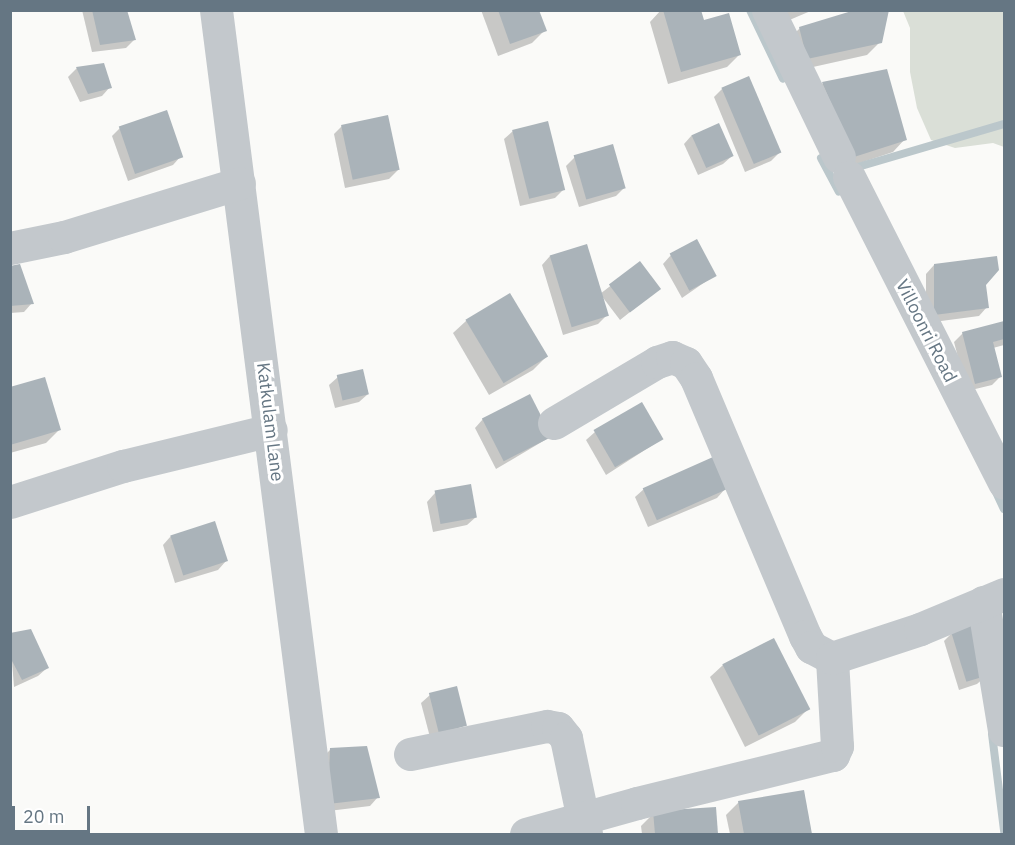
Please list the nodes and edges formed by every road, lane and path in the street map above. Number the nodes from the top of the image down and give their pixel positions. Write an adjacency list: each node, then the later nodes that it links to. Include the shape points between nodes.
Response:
1 (216, 10): 3 (street, Katkulam Lane)
2 (768, 10): 7 (street, Villoonri Road)
3 (239, 183): 4 (street, via 64,237); 6 (street, Katkulam Lane)
4 (10, 248)
5 (554, 423): 10 (street, via 657,362 672,357 686,363 696,378 805,636 812,647)
6 (271, 430): 8 (street, via 123,466); 14 (street, Katkulam Lane)
7 (1005, 483)
8 (10, 502)
9 (994, 598): 10 (street); 11 (street)
10 (832, 658): 13 (street, via 837,746 833,755)
11 (1005, 730)
12 (410, 754): 13 (street, via 547,726 558,728 566,738)
13 (585, 827): 15 (street)
14 (321, 834)
15 (526, 834)

